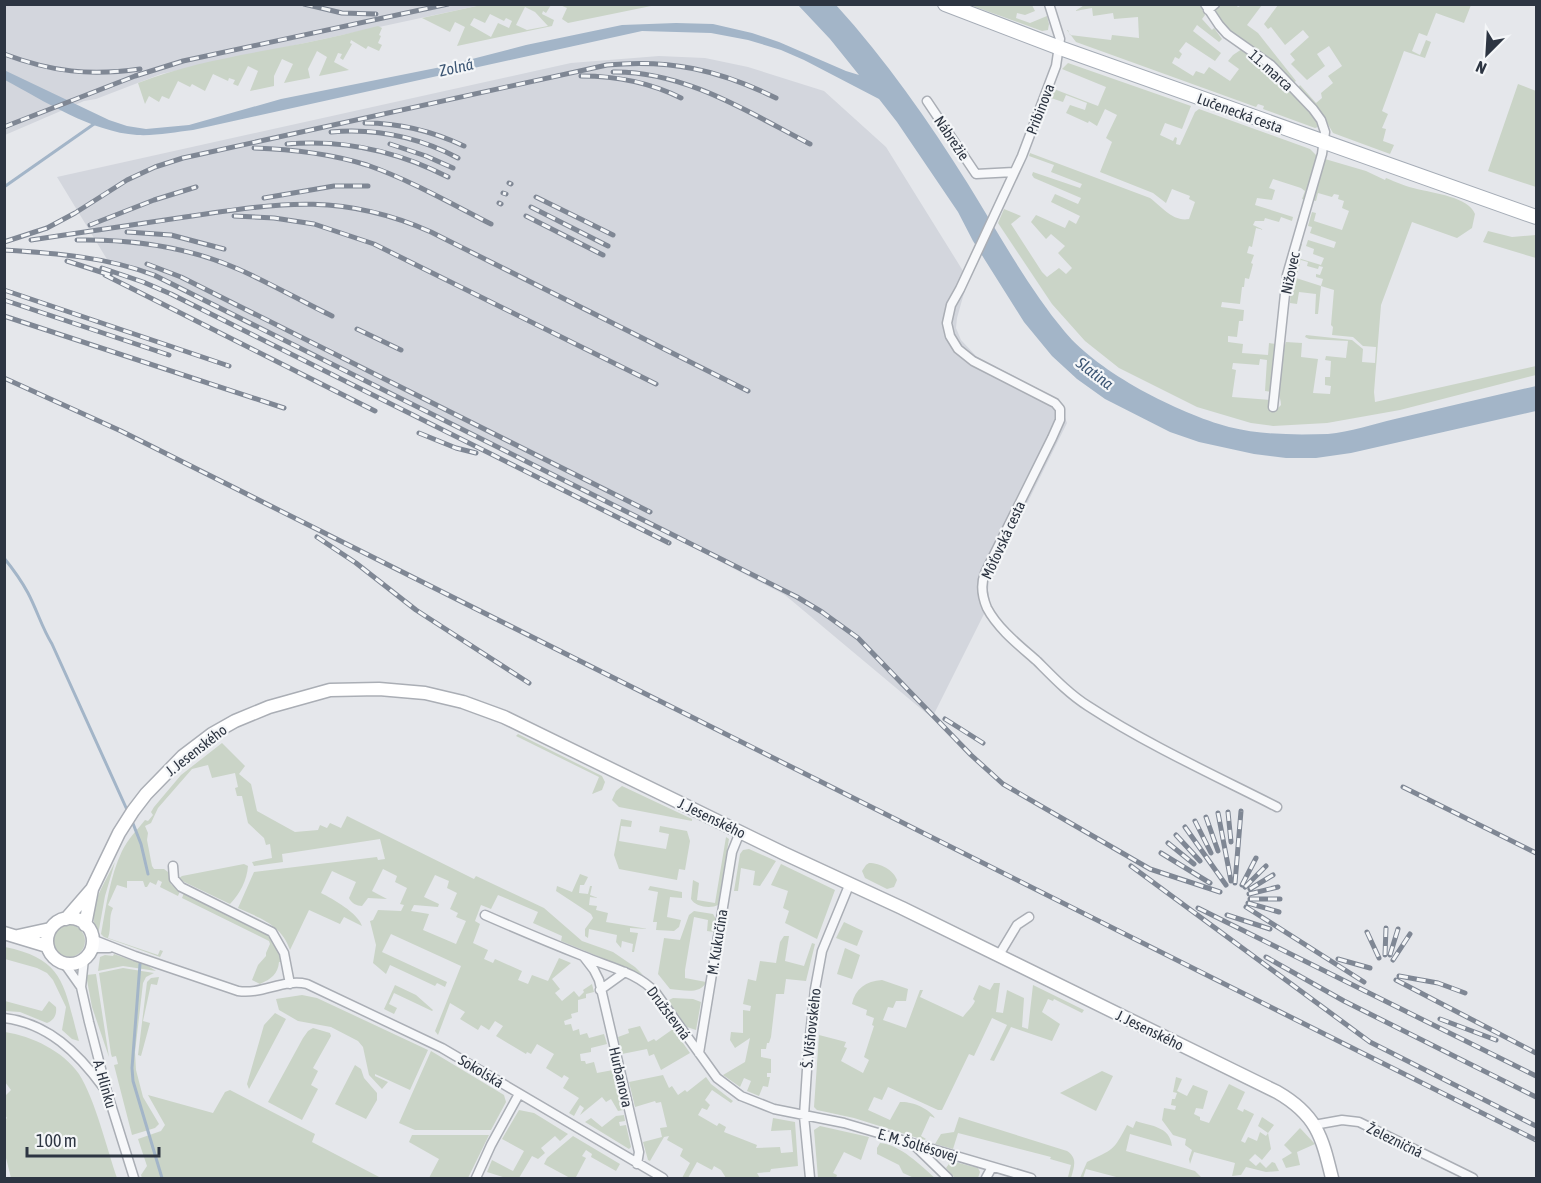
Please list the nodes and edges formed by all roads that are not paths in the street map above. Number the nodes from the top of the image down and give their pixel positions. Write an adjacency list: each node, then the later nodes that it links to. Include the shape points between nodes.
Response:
1 (945, 4): 4 (main road, Lučenecká cesta)
2 (1049, 4): 4 (street, Pribinova)
3 (1209, 6): 6 (street, 11. marca, via 1227,34 1271,65 1313,109 1321,120)
4 (1060, 48): 6 (main road, Lučenecká cesta); 7 (street, Pribinova)
5 (927, 101): 7 (street, Nábrežie, via 976,174)
6 (1324, 142): 8 (main road, Lučenecká cesta); 10 (street, Nižovec, via 1287,275)
7 (1014, 172): 9 (street, Pribinova)
8 (1536, 217)
9 (972, 263): 11 (street, Môťovská cesta, via 948,316 954,342 969,359 1060,409 1052,438 983,577 982,593 989,611 1013,639 1089,707)
10 (1273, 406)
11 (1277, 807)
12 (740, 832): 14 (street, J. Jesenského); 15 (street, J. Jesenského, via 491,712 442,696 340,689 269,707 235,721 183,756 133,811); 33 (street, M. Kukučína, via 732,852)
13 (173, 866): 29 (street, via 174,879 181,887 272,932 284,953)
14 (850, 883): 25 (street, J. Jesenského); 36 (street, Š. Višňovského, via 822,951 817,975)
15 (92, 889): 18 (street, J. Jesenského); 19 (street, J. Jesenského)
16 (485, 915): 26 (street, Družstevná)
17 (1029, 917): 25 (street, via 1017,925)
18 (66, 919): 19 (street, via 77,919); 20 (street)
19 (86, 925): 24 (street)
20 (50, 929): 22 (street); 23 (street)
21 (4, 933): 22 (street)
22 (18, 936): 23 (street)
23 (47, 946): 27 (street)
24 (89, 948): 27 (street, via 76,963); 29 (street, Sokolská, via 113,948 238,991 255,992); 30 (street)
25 (999, 955): 37 (street, J. Jesenského, via 1277,1092 1302,1108)
26 (584, 957): 28 (street, Družstevná); 31 (street, Hurbanova, via 594,970)
27 (64, 963): 30 (street)
28 (625, 972): 31 (street); 33 (street, Družstevná, via 653,990)
29 (290, 984): 35 (street, Sokolská, via 307,984 410,1032)
30 (81, 987): 34 (street, A. Hlinku)
31 (600, 990): 39 (street, Hurbanova, via 639,1152)
32 (4, 1018): 34 (street, via 28,1023 52,1035 78,1056)
33 (699, 1053): 36 (street, Družstevná, via 717,1078 735,1092 766,1107)
34 (107, 1092): 42 (street, A. Hlinku)
35 (519, 1094): 39 (street, Sokolská); 43 (street)
36 (804, 1116): 38 (street, E. M. Šoltésovej, via 844,1123); 44 (street, Š. Višňovského)
37 (1314, 1125): 48 (street, J. Jesenského); 49 (street, Železničná, via 1336,1120 1359,1122)
38 (913, 1144): 40 (street, E. M. Šoltésovej); 45 (street)
39 (637, 1164): 41 (street, Sokolská)
40 (992, 1167): 46 (street); 47 (street, E. M. Šoltésovej)
41 (663, 1178)
42 (134, 1179)
43 (476, 1179)
44 (810, 1179)
45 (948, 1179)
46 (986, 1179)
47 (1031, 1179)
48 (1332, 1179)
49 (1473, 1179)

